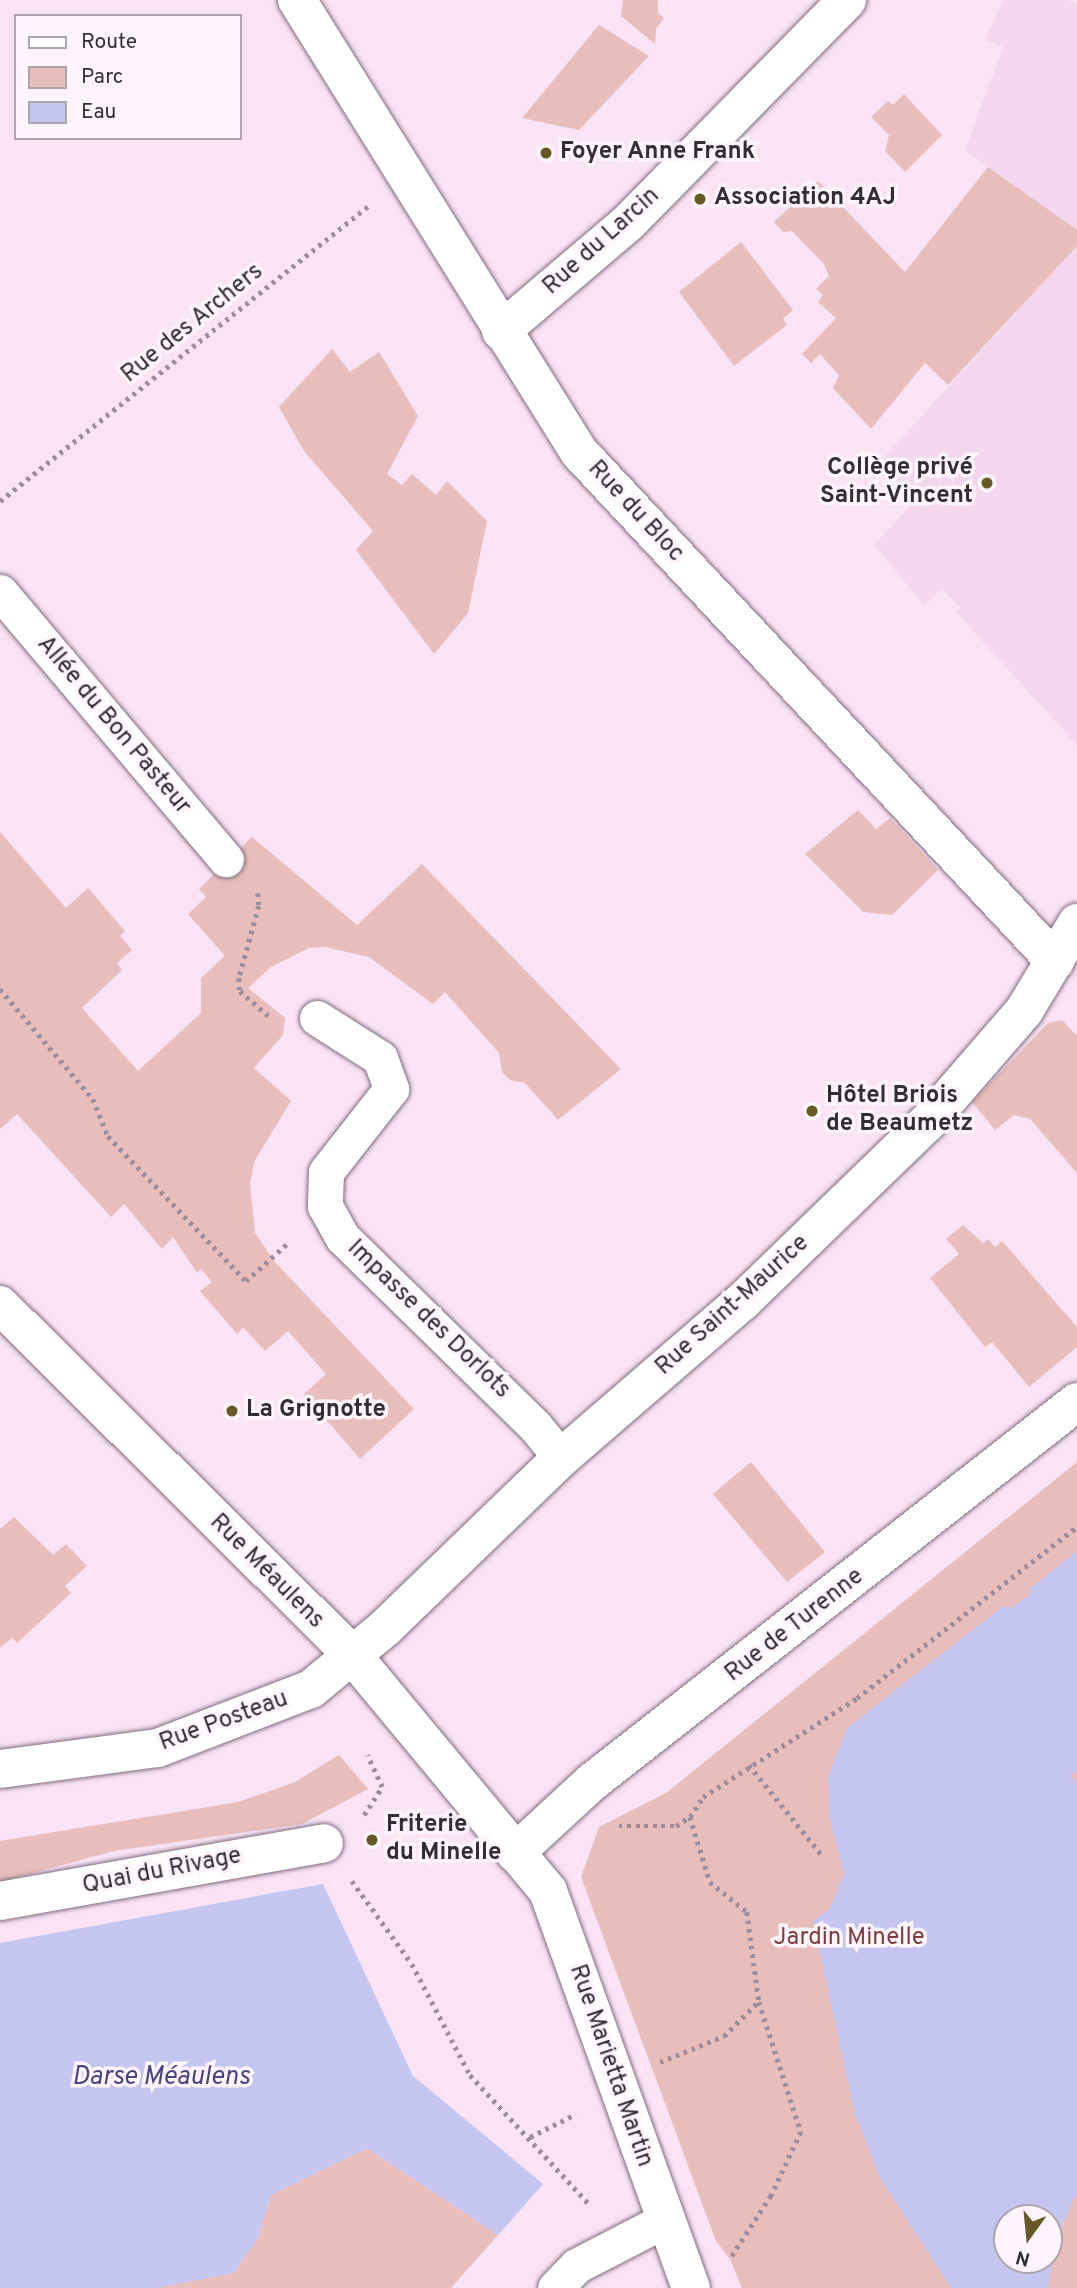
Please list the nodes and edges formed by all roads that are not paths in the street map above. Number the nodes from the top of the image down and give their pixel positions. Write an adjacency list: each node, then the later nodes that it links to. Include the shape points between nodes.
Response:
1 (297, 0): 3 (street, Rue du Bloc)
2 (847, 0): 3 (street, Rue du Larcin, via 629,222)
3 (502, 331): 7 (street, Rue du Bloc, via 579,452)
4 (0, 593): 5 (lane, Allée du Bon Pasteur)
5 (226, 859)
6 (1077, 923): 7 (street, Rue Saint-Maurice)
7 (1055, 961): 11 (street, Rue Saint-Maurice, via 1024,1011 927,1123 741,1302)
8 (317, 1018): 11 (lane, Impasse des Dorlots, via 380,1058 391,1089 326,1172 325,1206 343,1238 526,1416)
9 (0, 1305): 12 (street, Rue Méaulens)
10 (1077, 1402): 15 (street, Rue de Turenne, via 592,1782)
11 (561, 1458): 12 (street, Rue Saint-Maurice)
12 (352, 1656): 13 (street, Rue Posteau, via 311,1689 158,1748); 15 (street, Rue Méaulens, via 459,1779)
13 (0, 1769)
14 (324, 1843): 16 (street, Quai du Rivage)
15 (515, 1853): 17 (street, Rue Marietta Martin, via 548,1891)
16 (0, 1901)
17 (663, 2221): 18 (lane, via 576,2266); 19 (street, Rue Marietta Martin)
18 (555, 2288)
19 (691, 2288)

